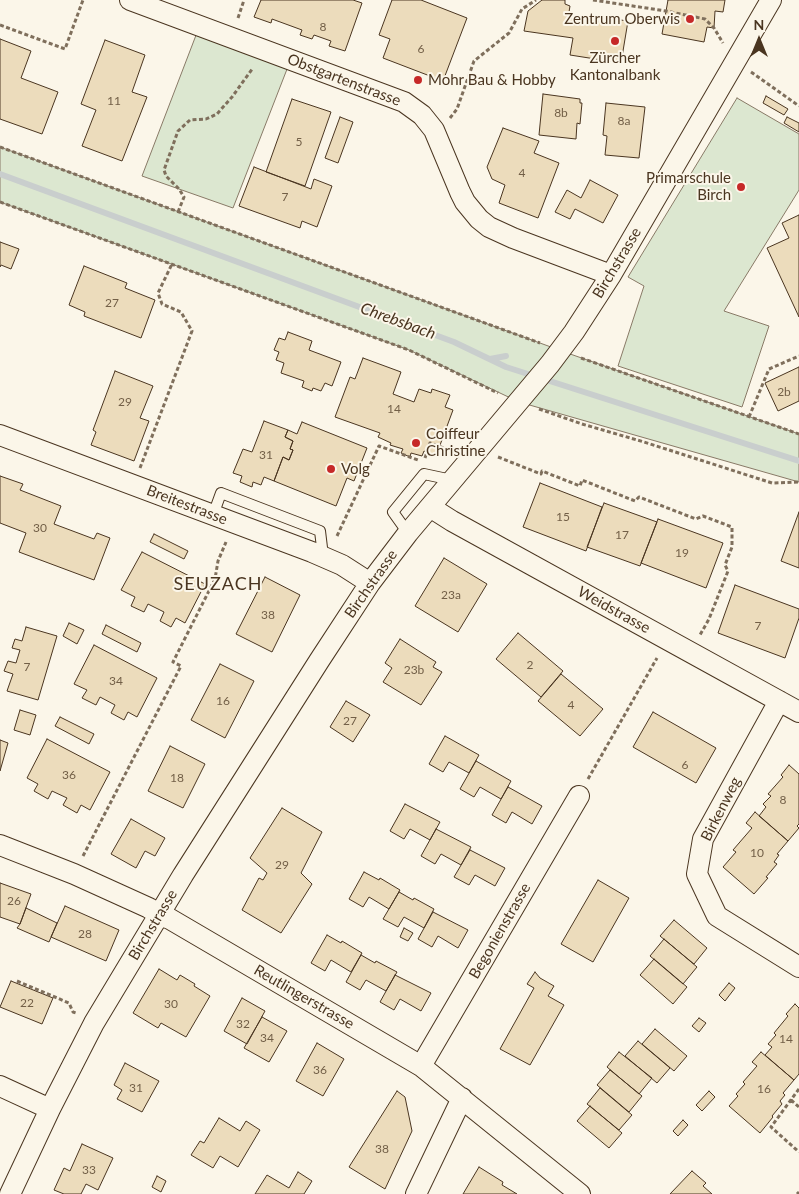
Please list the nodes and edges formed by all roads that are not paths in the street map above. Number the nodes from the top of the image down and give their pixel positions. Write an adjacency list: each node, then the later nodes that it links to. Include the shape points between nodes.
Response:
1 (130, 0): 3 (street, Obstgartenstrasse, via 404,102 422,114 434,130 462,197 479,219 494,230)
2 (771, 0): 3 (street, Birchstrasse)
3 (611, 275): 5 (street, Birchstrasse, via 555,357)
4 (0, 436): 7 (street, Breitestrasse)
5 (452, 480): 6 (street, Birchstrasse); 8 (lane, via 424,474 393,512)
6 (430, 507): 8 (street, Birchstrasse); 11 (street, Weidstrasse)
7 (212, 515): 9 (street, Breitestrasse); 9 (lane, via 221,493 320,531)
8 (408, 532): 10 (street, Birchstrasse)
9 (323, 556): 10 (street, Breitestrasse)
10 (370, 583): 15 (street, Birchstrasse)
11 (779, 701): 12 (street, Weidstrasse); 16 (street, Birkenweg, via 703,839 698,874 718,916)
12 (799, 712)
13 (579, 796): 17 (street, Begonienstrasse)
14 (0, 845): 15 (street, Reutlingerstrasse, via 74,874)
15 (159, 915): 17 (street, Reutlingerstrasse); 20 (street, Birchstrasse, via 94,1023)
16 (799, 966)
17 (421, 1066): 19 (street, Reutlingerstrasse)
18 (0, 1086): 20 (street)
19 (462, 1098): 22 (street); 23 (street, Reutlingerstrasse)
20 (50, 1109): 21 (street, Birchstrasse)
21 (15, 1191)
22 (416, 1194)
23 (580, 1194)

